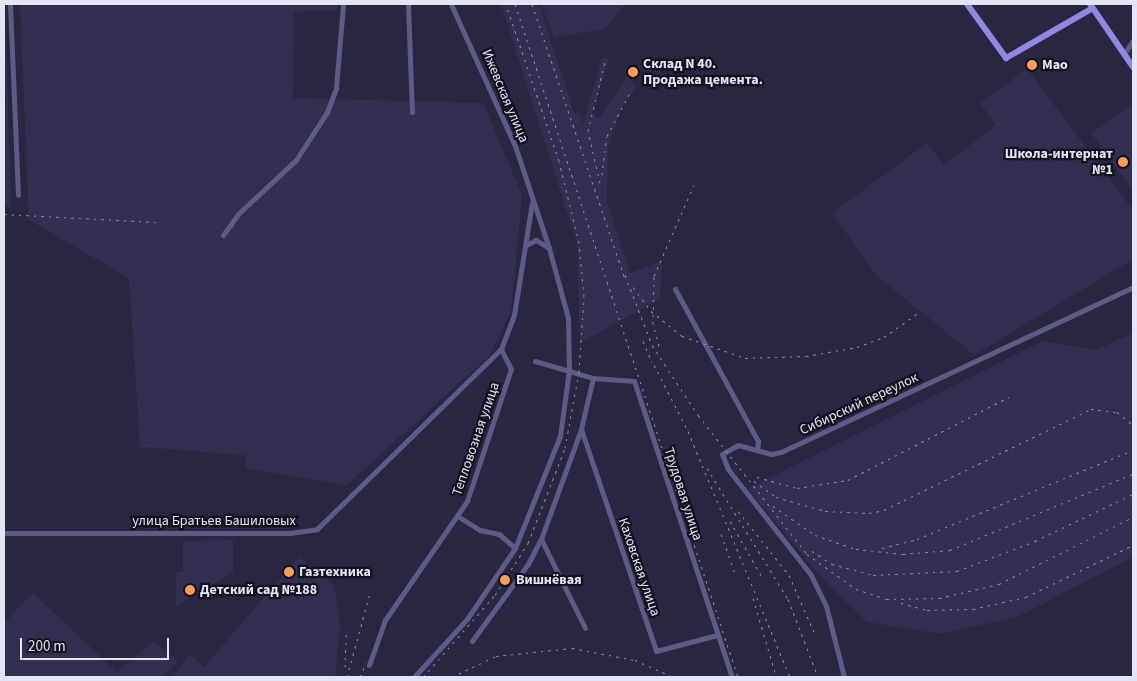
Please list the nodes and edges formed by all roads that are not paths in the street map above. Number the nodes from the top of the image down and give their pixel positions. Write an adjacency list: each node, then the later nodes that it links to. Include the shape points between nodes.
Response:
1 (10, 4): 12 (street)
2 (343, 4): 14 (street, via 336,88 327,112 296,160 238,214)
3 (408, 4): 11 (street)
4 (451, 4): 13 (street, Ижевская улица, via 499,108)
5 (967, 4): 6 (main road, via 1006,58)
6 (1092, 6): 9 (main road)
7 (1133, 40): 9 (street)
8 (1133, 50): 9 (street)
9 (1124, 54): 10 (main road)
10 (1133, 67)
11 (412, 112)
12 (18, 195)
13 (532, 199): 15 (street); 16 (street, Ижевская улица)
14 (223, 235)
15 (525, 246): 16 (street, via 536,240); 19 (street, via 514,315)
16 (549, 248): 21 (street, Ижевская улица, via 568,318)
17 (1133, 287): 24 (street, Сибирский переулок, via 781,452)
18 (675, 289): 24 (street, via 758,441)
19 (501, 349): 25 (street, Тепловозная улица, via 511,369); 26 (street, улица Братьев Башиловых, via 340,508 308,532)
20 (535, 361): 21 (street, Трудовая улица)
21 (570, 370): 22 (street, Трудовая улица); 28 (street, Ижевская улица, via 560,436)
22 (593, 378): 23 (street); 30 (street, Трудовая улица, via 634,381)
23 (581, 429): 27 (street); 30 (street, Каховская улица, via 656,651)
24 (757, 450): 35 (street, Сибирский переулок, via 731,447 722,454 723,461 811,575 826,606)
25 (459, 517): 28 (street, via 480,530 499,534); 32 (street, Тепловозная улица, via 404,589 385,620)
26 (4, 533)
27 (540, 540): 29 (street); 31 (street, via 528,564)
28 (515, 548): 33 (street, Ижевская улица, via 467,619)
29 (585, 628)
30 (717, 635): 34 (street, Трудовая улица)
31 (472, 641)
32 (369, 665)
33 (414, 677)
34 (732, 677)
35 (844, 677)

